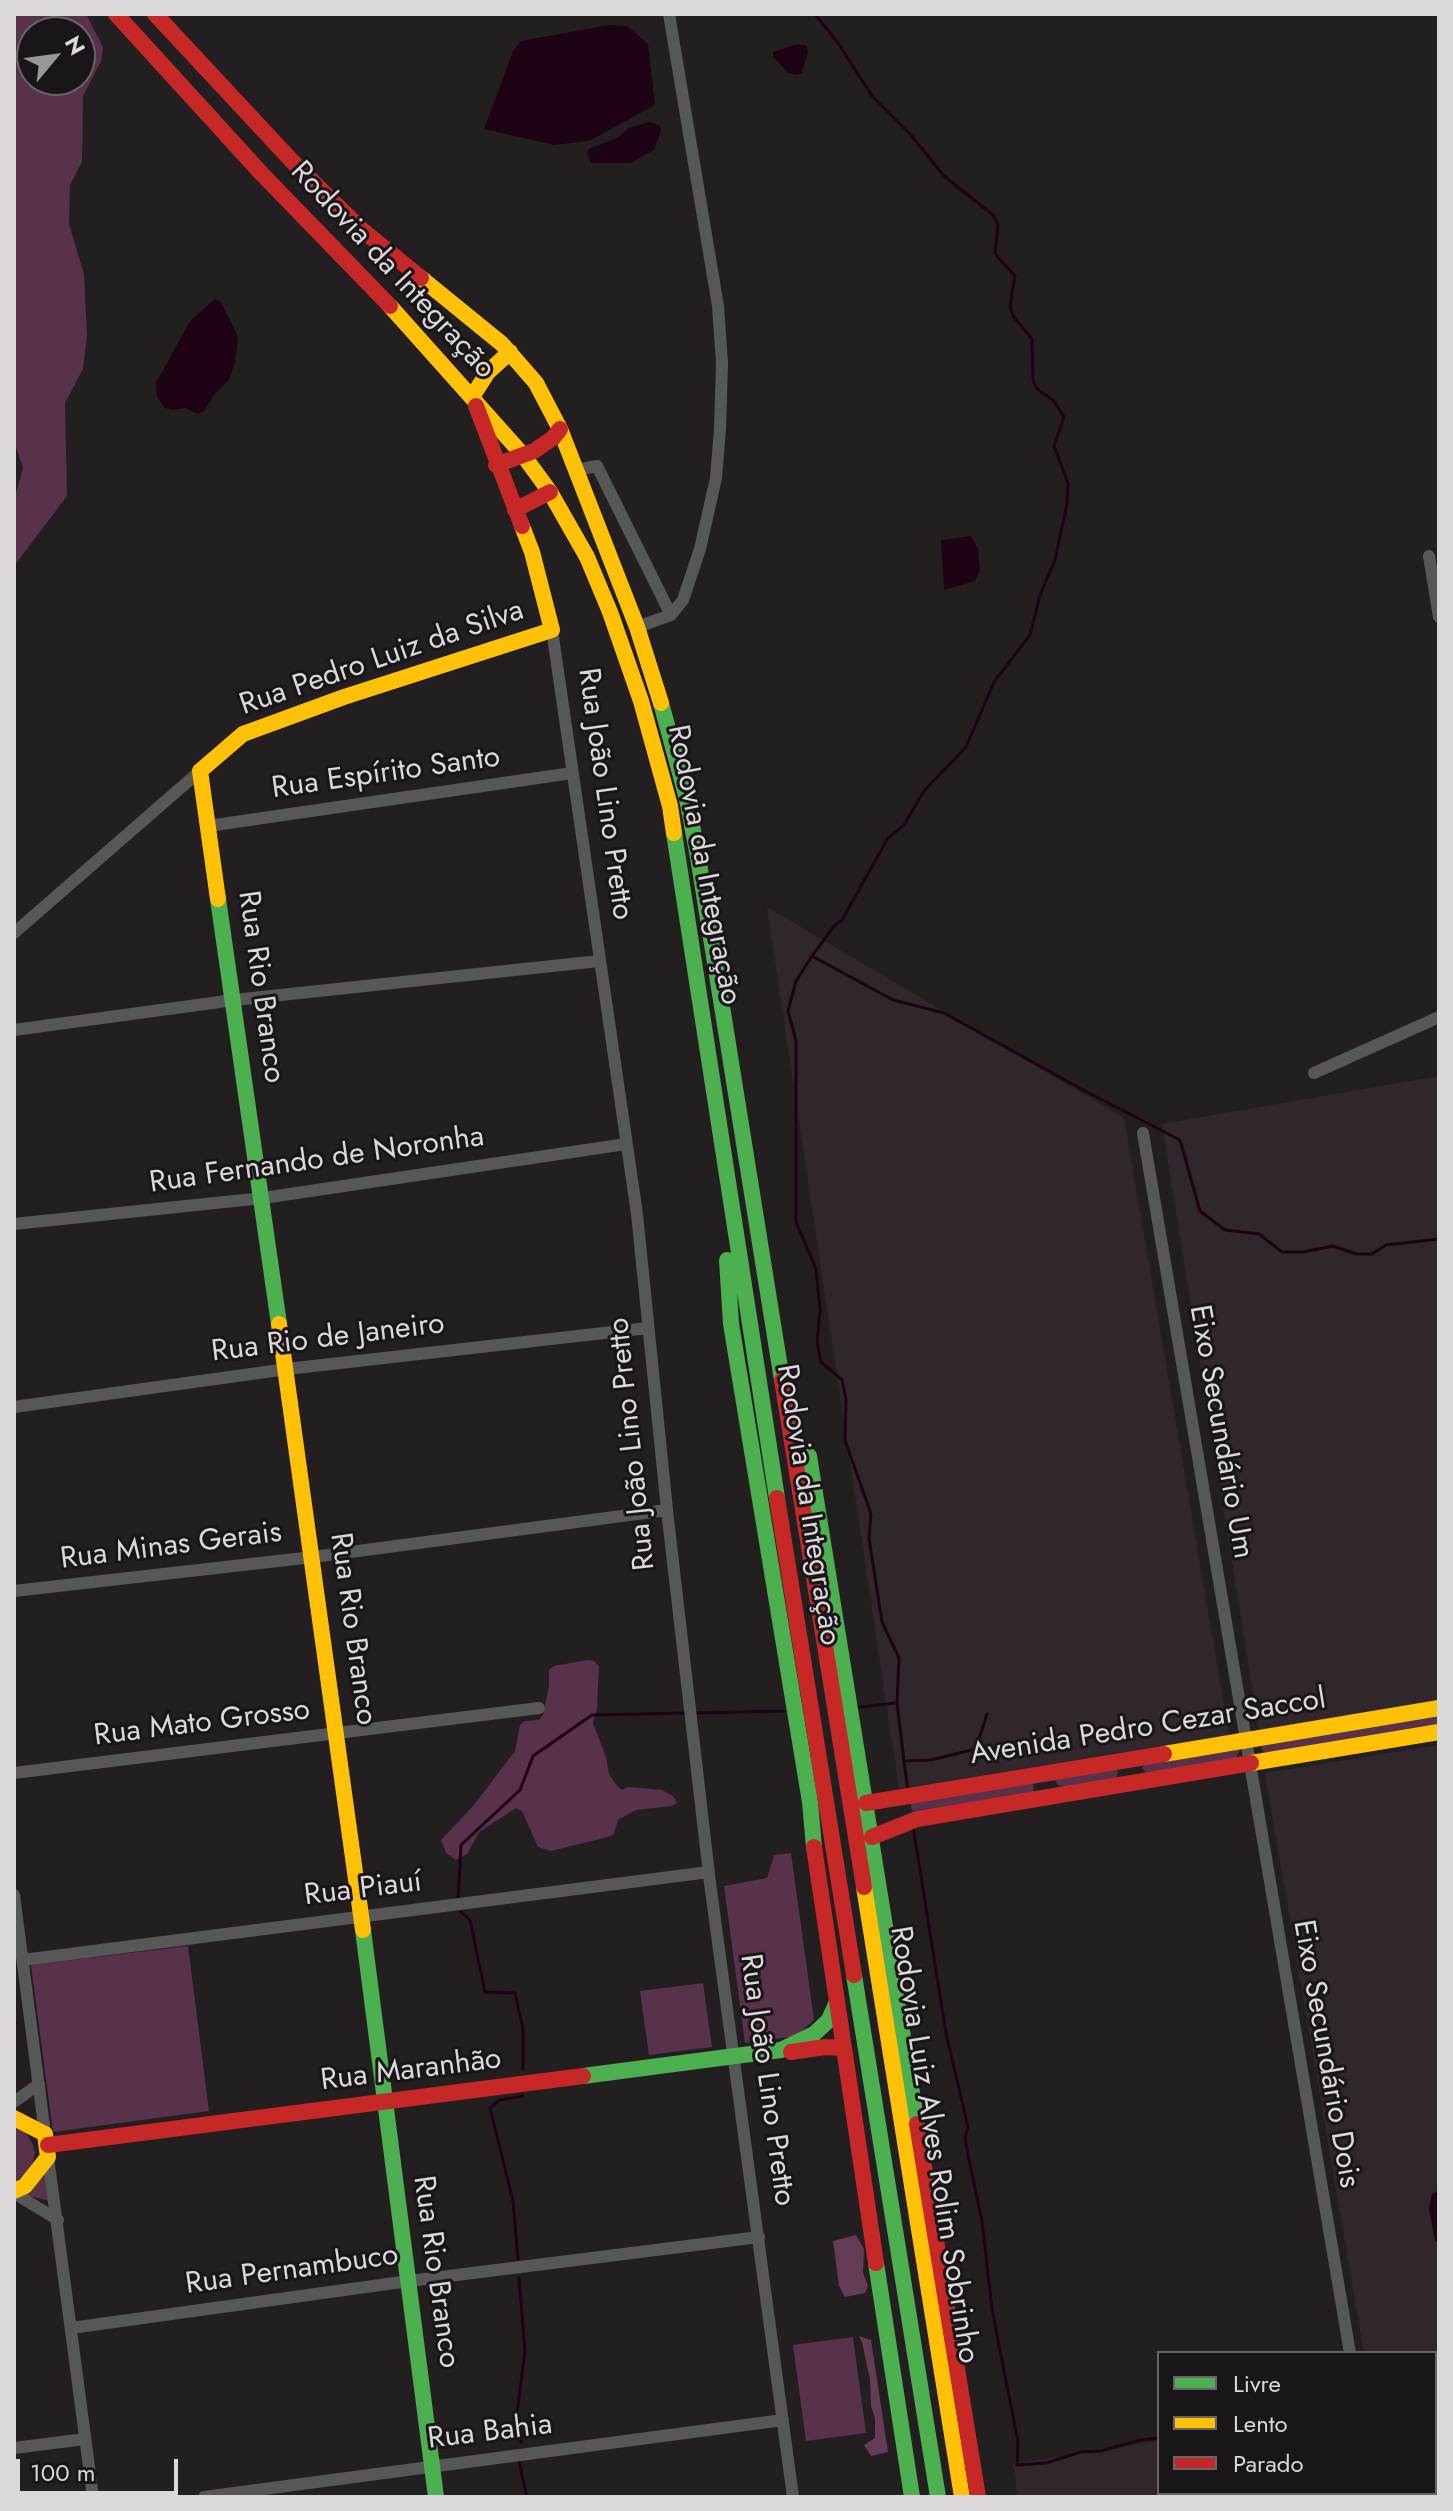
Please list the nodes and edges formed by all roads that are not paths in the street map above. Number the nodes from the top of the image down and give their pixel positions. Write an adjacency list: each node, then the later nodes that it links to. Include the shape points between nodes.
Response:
1 (116, 14): 5 (main road, Rodovia da Integração)
2 (155, 14): 4 (main road, Rodovia da Integração, via 361,229)
3 (669, 14): 13 (street, via 718,306 722,363 716,478 700,549 683,600)
4 (510, 352): 5 (main road); 6 (main road, Rodovia da Integração, via 536,383)
5 (472, 397): 7 (main road, Rodovia da Integração); 8 (main road, Rua João Lino Pretto)
6 (560, 429): 7 (main road); 9 (main road, Rodovia da Integração)
7 (523, 455): 8 (main road); 10 (main road, Rodovia da Integração)
8 (496, 465): 11 (main road, Rua João Lino Pretto)
9 (576, 470): 13 (street, via 597,466); 15 (main road, Rodovia da Integração)
10 (550, 492): 11 (main road); 28 (main road, Rodovia da Integração, via 587,557 610,612 655,751 675,834)
11 (515, 510): 16 (main road, Rua João Lino Pretto)
12 (1429, 556): 14 (street)
13 (671, 615): 15 (street)
14 (1439, 617)
15 (637, 627): 44 (main road, Rodovia da Integração, via 687,799 746,1158 770,1224)
16 (552, 630): 17 (main road, Rua Pedro Luiz da Silva, via 243,734); 18 (street, Rua João Lino Pretto)
17 (200, 771): 19 (main road, Rua Rio Branco); 20 (street, Rua Pedro Luiz da Silva)
18 (572, 773): 19 (street, Rua Espírito Santo); 21 (street, Rua João Lino Pretto)
19 (208, 826): 22 (main road, Rua Rio Branco)
20 (14, 933)
21 (599, 961): 22 (street); 27 (street, Rua João Lino Pretto)
22 (234, 1000): 24 (street); 29 (main road, Rua Rio Branco)
23 (1439, 1017): 25 (street)
24 (14, 1030)
25 (1314, 1073)
26 (1143, 1133): 41 (street, Eixo Secundário Um)
27 (626, 1144): 29 (street, Rua Fernando de Noronha); 31 (street, Rua João Lino Pretto)
28 (726, 1162): 45 (main road, Rodovia da Integração); 46 (main road, via 731,1324)
29 (263, 1198): 30 (street, Rua Fernando de Noronha); 32 (main road, Rua Rio Branco)
30 (14, 1224)
31 (648, 1328): 32 (street, Rua Rio de Janeiro); 34 (street, Rua João Lino Pretto)
32 (287, 1369): 33 (street, Rua Rio de Janeiro); 35 (main road, Rua Rio Branco)
33 (14, 1407)
34 (667, 1510): 35 (street, Rua Minas Gerais); 48 (street, Rua João Lino Pretto)
35 (313, 1557): 36 (street, Rua Minas Gerais); 40 (main road, Rua Rio Branco)
36 (14, 1591)
37 (539, 1708): 40 (street, Rua Mato Grosso)
38 (1439, 1708): 41 (main road, Avenida Pedro Cezar Saccol)
39 (1439, 1732): 42 (main road, Avenida Pedro Cezar Saccol)
40 (338, 1734): 43 (street, Rua Mato Grosso); 50 (main road, Rua Rio Branco)
41 (1246, 1740): 42 (street, Eixo Secundário Um); 44 (main road, Avenida Pedro Cezar Saccol)
42 (1250, 1763): 47 (main road, Avenida Pedro Cezar Saccol, via 917,1819); 67 (street, Eixo Secundário Dois)
43 (14, 1773)
44 (858, 1802): 46 (main road, Avenida Pedro Cezar Saccol); 47 (main road); 78 (main road, Rodovia Luiz Alves Rolim Sobrinho, via 891,2061)
45 (828, 1810): 77 (main road, Rodovia Luiz Alves Rolim Sobrinho)
46 (811, 1822): 52 (main road)
47 (872, 1837): 53 (main road)
48 (709, 1872): 50 (street, Rua Piauí); 56 (street, Rua João Lino Pretto)
49 (14, 1895): 51 (street)
50 (362, 1917): 51 (street, Rua Piauí); 59 (main road, Rua Rio Branco)
51 (23, 1960): 57 (street)
52 (836, 2002): 54 (main road); 55 (main road, Rua Maranhão, via 829,2020 814,2034)
53 (906, 2040): 54 (main road, Rua Maranhão); 79 (main road)
54 (843, 2048): 55 (main road, Rua Maranhão); 76 (main road)
55 (781, 2050): 56 (main road, Rua Maranhão)
56 (734, 2057): 59 (main road, Rua Maranhão); 64 (street, Rua João Lino Pretto)
57 (39, 2084): 58 (street); 61 (street)
58 (14, 2102)
59 (384, 2103): 61 (main road, Rua Maranhão); 65 (main road, Rua Rio Branco)
60 (14, 2118): 61 (main road)
61 (47, 2145): 62 (main road, via 36,2175); 63 (street)
62 (14, 2192): 63 (street)
63 (58, 2220): 66 (street)
64 (759, 2237): 65 (street, Rua Pernambuco); 68 (street, Rua João Lino Pretto)
65 (409, 2281): 66 (street, Rua Pernambuco); 71 (main road, Rua Rio Branco)
66 (71, 2328): 69 (street)
67 (1350, 2351)
68 (783, 2420): 71 (street, Rua Bahia); 75 (street, Rua João Lino Pretto)
69 (85, 2439): 70 (street); 72 (street)
70 (14, 2448)
71 (432, 2466): 73 (street, Rua Bahia); 74 (main road, Rua Rio Branco)
72 (93, 2497)
73 (204, 2497)
74 (436, 2497)
75 (793, 2497)
76 (912, 2497)
77 (938, 2497)
78 (962, 2497)
79 (978, 2497)

